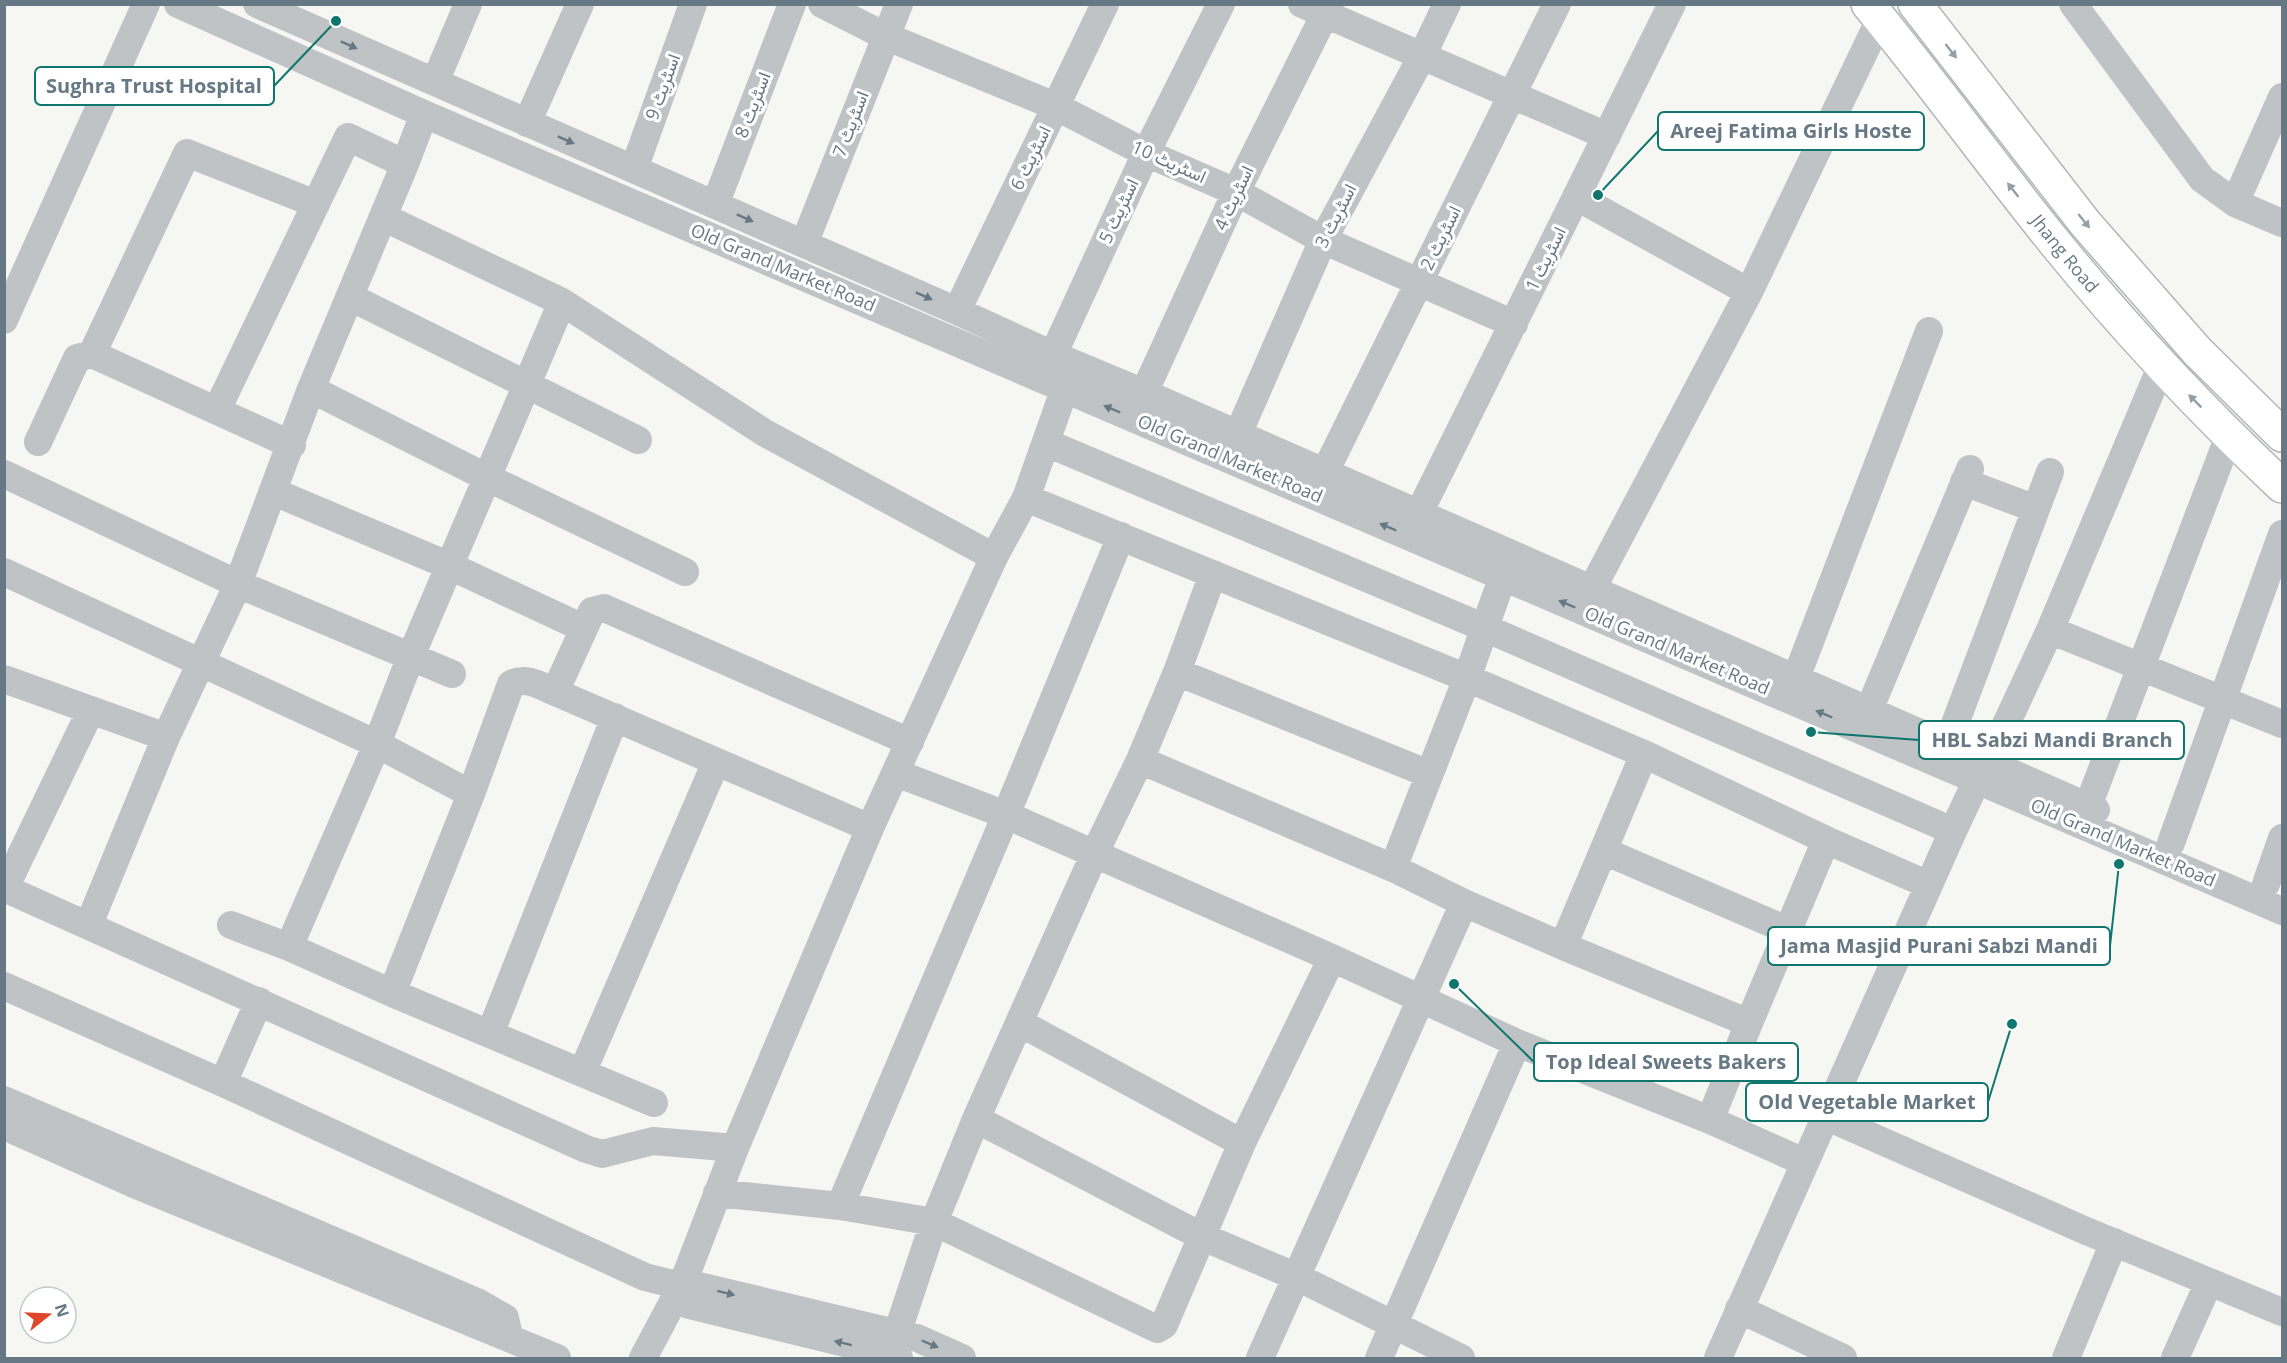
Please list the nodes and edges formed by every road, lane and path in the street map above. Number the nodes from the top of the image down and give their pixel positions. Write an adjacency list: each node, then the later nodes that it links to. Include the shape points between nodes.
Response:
1 (146, 4): 45 (street)
2 (178, 4): 25 (street, Old Grand Market Road)
3 (257, 4): 21 (street, Old Grand Market Road, one-way to 21)
4 (468, 4): 21 (street)
5 (580, 4): 26 (street)
6 (693, 4): 30 (street, اسٹریٹ 9)
7 (822, 4): 19 (street, اسٹریٹ 10)
8 (899, 4): 19 (street, اسٹریٹ 7)
9 (1105, 4): 24 (street, اسٹریٹ 6)
10 (1221, 4): 28 (street, اسٹریٹ 5)
11 (1447, 4): 20 (street, اسٹریٹ 3)
12 (1557, 4): 22 (street, اسٹریٹ 2)
13 (1672, 4): 27 (street, اسٹریٹ 1)
14 (1915, 4): 56 (highway, Jhang Road, one-way to 56, via 2085,223 2197,351)
15 (2073, 4): 33 (street, via 2202,179)
16 (788, 6): 35 (street, اسٹریٹ 8)
17 (1319, 8): 20 (street); 31 (street, اسٹریٹ 4)
18 (1874, 12): 41 (street); 49 (highway, Jhang Road, one-way to 18, via 2056,244)
19 (885, 36): 24 (street, اسٹریٹ 10); 39 (street, اسٹریٹ 7)
20 (1422, 56): 22 (street); 38 (street, اسٹریٹ 3)
21 (435, 82): 26 (street, Old Grand Market Road)
22 (1512, 95): 27 (street); 40 (street, اسٹریٹ 2)
23 (2283, 97): 33 (street)
24 (1055, 106): 28 (street, اسٹریٹ 10); 44 (street, اسٹریٹ 6)
25 (424, 114): 29 (street); 50 (street, Old Grand Market Road)
26 (527, 123): 30 (street, Old Grand Market Road, one-way to 30)
27 (1607, 136): 32 (street, اسٹریٹ 1)
28 (1146, 153): 31 (street, اسٹریٹ 10); 50 (street, اسٹریٹ 5)
29 (405, 164): 34 (street, via 348,137); 36 (street)
30 (634, 170): 35 (street, Old Grand Market Road)
31 (1236, 192): 38 (street, اسٹریٹ 10); 53 (street, اسٹریٹ 4)
32 (1577, 197): 41 (street); 46 (street, اسٹریٹ 1)
33 (2235, 203): 37 (street)
34 (316, 204): 48 (street, via 186,153); 54 (street)
35 (715, 205): 39 (street, Old Grand Market Road, one-way to 39)
36 (383, 217): 42 (street); 43 (street)
37 (2283, 223)
38 (1323, 240): 40 (street, اسٹریٹ 10); 55 (street, اسٹریٹ 3)
39 (804, 244): 44 (street, Old Grand Market Road, one-way to 44)
40 (1419, 283): 46 (street, اسٹریٹ 10); 62 (street, اسٹریٹ 2)
41 (1749, 292): 80 (street)
42 (350, 297): 51 (street); 52 (street)
43 (562, 302): 51 (street); 73 (street, via 765,433)
44 (957, 311): 50 (street, Old Grand Market Road)
45 (5, 320)
46 (1514, 324): 70 (street, اسٹریٹ 1)
47 (1929, 331): 90 (street)
48 (92, 354): 54 (street); 59 (street, via 77,358)
49 (2161, 367): 57 (highway, Jhang Road, one-way to 49); 83 (street)
50 (1064, 369): 53 (street, Old Grand Market Road); 60 (street, اسٹریٹ 5); 74 (street, Old Grand Market Road, one-way to 50)
51 (527, 385): 58 (street); 65 (street)
52 (311, 389): 61 (street); 65 (street)
53 (1144, 393): 55 (street, Old Grand Market Road)
54 (217, 410): 61 (street)
55 (1238, 434): 62 (street, Old Grand Market Road)
56 (2283, 435)
57 (2229, 436): 66 (highway, Jhang Road); 86 (street)
58 (638, 440)
59 (38, 442)
60 (1047, 443): 68 (street, اسٹریٹ 5); 82 (street)
61 (291, 445): 67 (street)
62 (1325, 472): 70 (street, Old Grand Market Road)
63 (2050, 472): 69 (street)
64 (4, 474): 79 (street)
65 (488, 478): 75 (street); 77 (street)
66 (2283, 486)
67 (274, 492): 75 (street); 79 (street)
68 (1026, 498): 72 (street); 73 (street, اسٹریٹ 5)
69 (2036, 509): 95 (street, via 1967,475); 101 (street)
70 (1419, 513): 74 (street, Old Grand Market Road)
71 (2283, 534): 93 (street)
72 (1121, 536): 78 (street); 110 (street)
73 (994, 557): 99 (street, اسٹریٹ 5)
74 (1507, 565): 80 (street, Old Grand Market Road); 82 (street); 105 (street, Old Grand Market Road, one-way to 74)
75 (450, 566): 81 (street); 84 (street)
76 (4, 572): 85 (street)
77 (685, 572)
78 (1213, 574): 87 (street); 89 (street)
79 (238, 584): 84 (street); 85 (street)
80 (1593, 589): 90 (street, Old Grand Market Road)
81 (583, 628): 92 (street); 99 (street, via 592,611 604,608)
82 (1485, 628): 89 (street); 112 (street)
83 (2050, 630): 86 (street); 105 (street)
84 (411, 656): 88 (street); 100 (street)
85 (203, 663): 98 (street); 100 (street)
86 (2141, 667): 93 (street); 109 (street)
87 (1177, 672): 103 (street); 107 (street)
88 (452, 674)
89 (1467, 678): 102 (street); 107 (street)
90 (1796, 678): 95 (street, Old Grand Market Road)
91 (7, 686): 94 (street)
92 (555, 692): 96 (street); 108 (street, via 525,680 511,684)
93 (2222, 700): 97 (street); 115 (street)
94 (91, 710): 98 (street); 120 (street)
95 (1869, 710): 101 (street, Old Grand Market Road)
96 (615, 717): 104 (street); 136 (street)
97 (2283, 724)
98 (166, 737): 124 (street)
99 (910, 742): 106 (street, اسٹریٹ 5)
100 (377, 744): 108 (street); 128 (street)
101 (1947, 745): 105 (street, Old Grand Market Road)
102 (1644, 754): 114 (street); 116 (street)
103 (1140, 760): 117 (street); 118 (street)
104 (716, 762): 111 (street); 138 (street)
105 (1982, 771): 109 (street, Old Grand Market Road); 112 (street); 123 (street, Old Grand Market Road)
106 (896, 773): 110 (street); 111 (street, اسٹریٹ 5)
107 (1429, 774): 118 (street)
108 (471, 795): 131 (street)
109 (2088, 806): 115 (street, Old Grand Market Road)
110 (1006, 815): 117 (street); 151 (street)
111 (870, 828): 147 (street, اسٹریٹ 5)
112 (1953, 831): 119 (street)
113 (2283, 838): 121 (street)
114 (1826, 840): 119 (street); 126 (street)
115 (2171, 843): 121 (street, Old Grand Market Road)
116 (1604, 851): 126 (street); 127 (street)
117 (1094, 855): 129 (street); 134 (street)
118 (1393, 868): 122 (street)
119 (1929, 885): 142 (street)
120 (5, 888): 124 (street)
121 (2274, 888)
122 (1464, 903): 127 (street); 132 (street)
123 (2283, 911)
124 (89, 924): 133 (street)
125 (231, 925): 128 (street)
126 (1789, 931): 135 (street)
127 (1563, 946): 135 (street)
128 (289, 947): 131 (street)
129 (1332, 958): 132 (street); 146 (street)
130 (4, 986): 139 (street)
131 (392, 993): 136 (street)
132 (1420, 998): 137 (street); 155 (street)
133 (259, 1001): 139 (street); 147 (street, via 594,1152 610,1153 653,1141)
134 (1020, 1023): 143 (street); 146 (street)
135 (1749, 1023): 144 (street)
136 (490, 1034): 138 (street)
137 (1517, 1043): 144 (street); 160 (street)
138 (582, 1073): 141 (street)
139 (223, 1083): 157 (street, via 645,1277)
140 (4, 1100): 149 (street)
141 (654, 1103)
142 (1825, 1116): 148 (street); 154 (street)
143 (976, 1119): 152 (street); 153 (street)
144 (1710, 1120): 148 (street)
145 (4, 1126): 149 (street)
146 (1242, 1143): 153 (street)
147 (735, 1148): 150 (street, اسٹریٹ 5)
148 (1804, 1162): 158 (street)
149 (140, 1172): 163 (street)
150 (717, 1193): 151 (street); 157 (street, اسٹریٹ 5)
151 (840, 1206): 152 (street)
152 (934, 1222): 153 (street, via 1157,1329 1164,1325); 161 (street)
153 (1203, 1237): 155 (street)
154 (2114, 1242): 156 (street); 170 (street)
155 (1297, 1277): 160 (street); 166 (street)
156 (2209, 1282): 159 (street); 171 (street)
157 (676, 1287): 161 (street, via 689,1305); 164 (street, اسٹریٹ 5)
158 (1739, 1309): 162 (street); 169 (street)
159 (2283, 1312)
160 (1395, 1324): 167 (street); 168 (street)
161 (894, 1351): 165 (street, one-way to 165, via 917,1338)
162 (1840, 1358)
163 (557, 1359)
164 (643, 1359)
165 (962, 1359)
166 (1260, 1359)
167 (1379, 1359)
168 (1461, 1359)
169 (1718, 1359)
170 (2066, 1359)
171 (2175, 1359)

